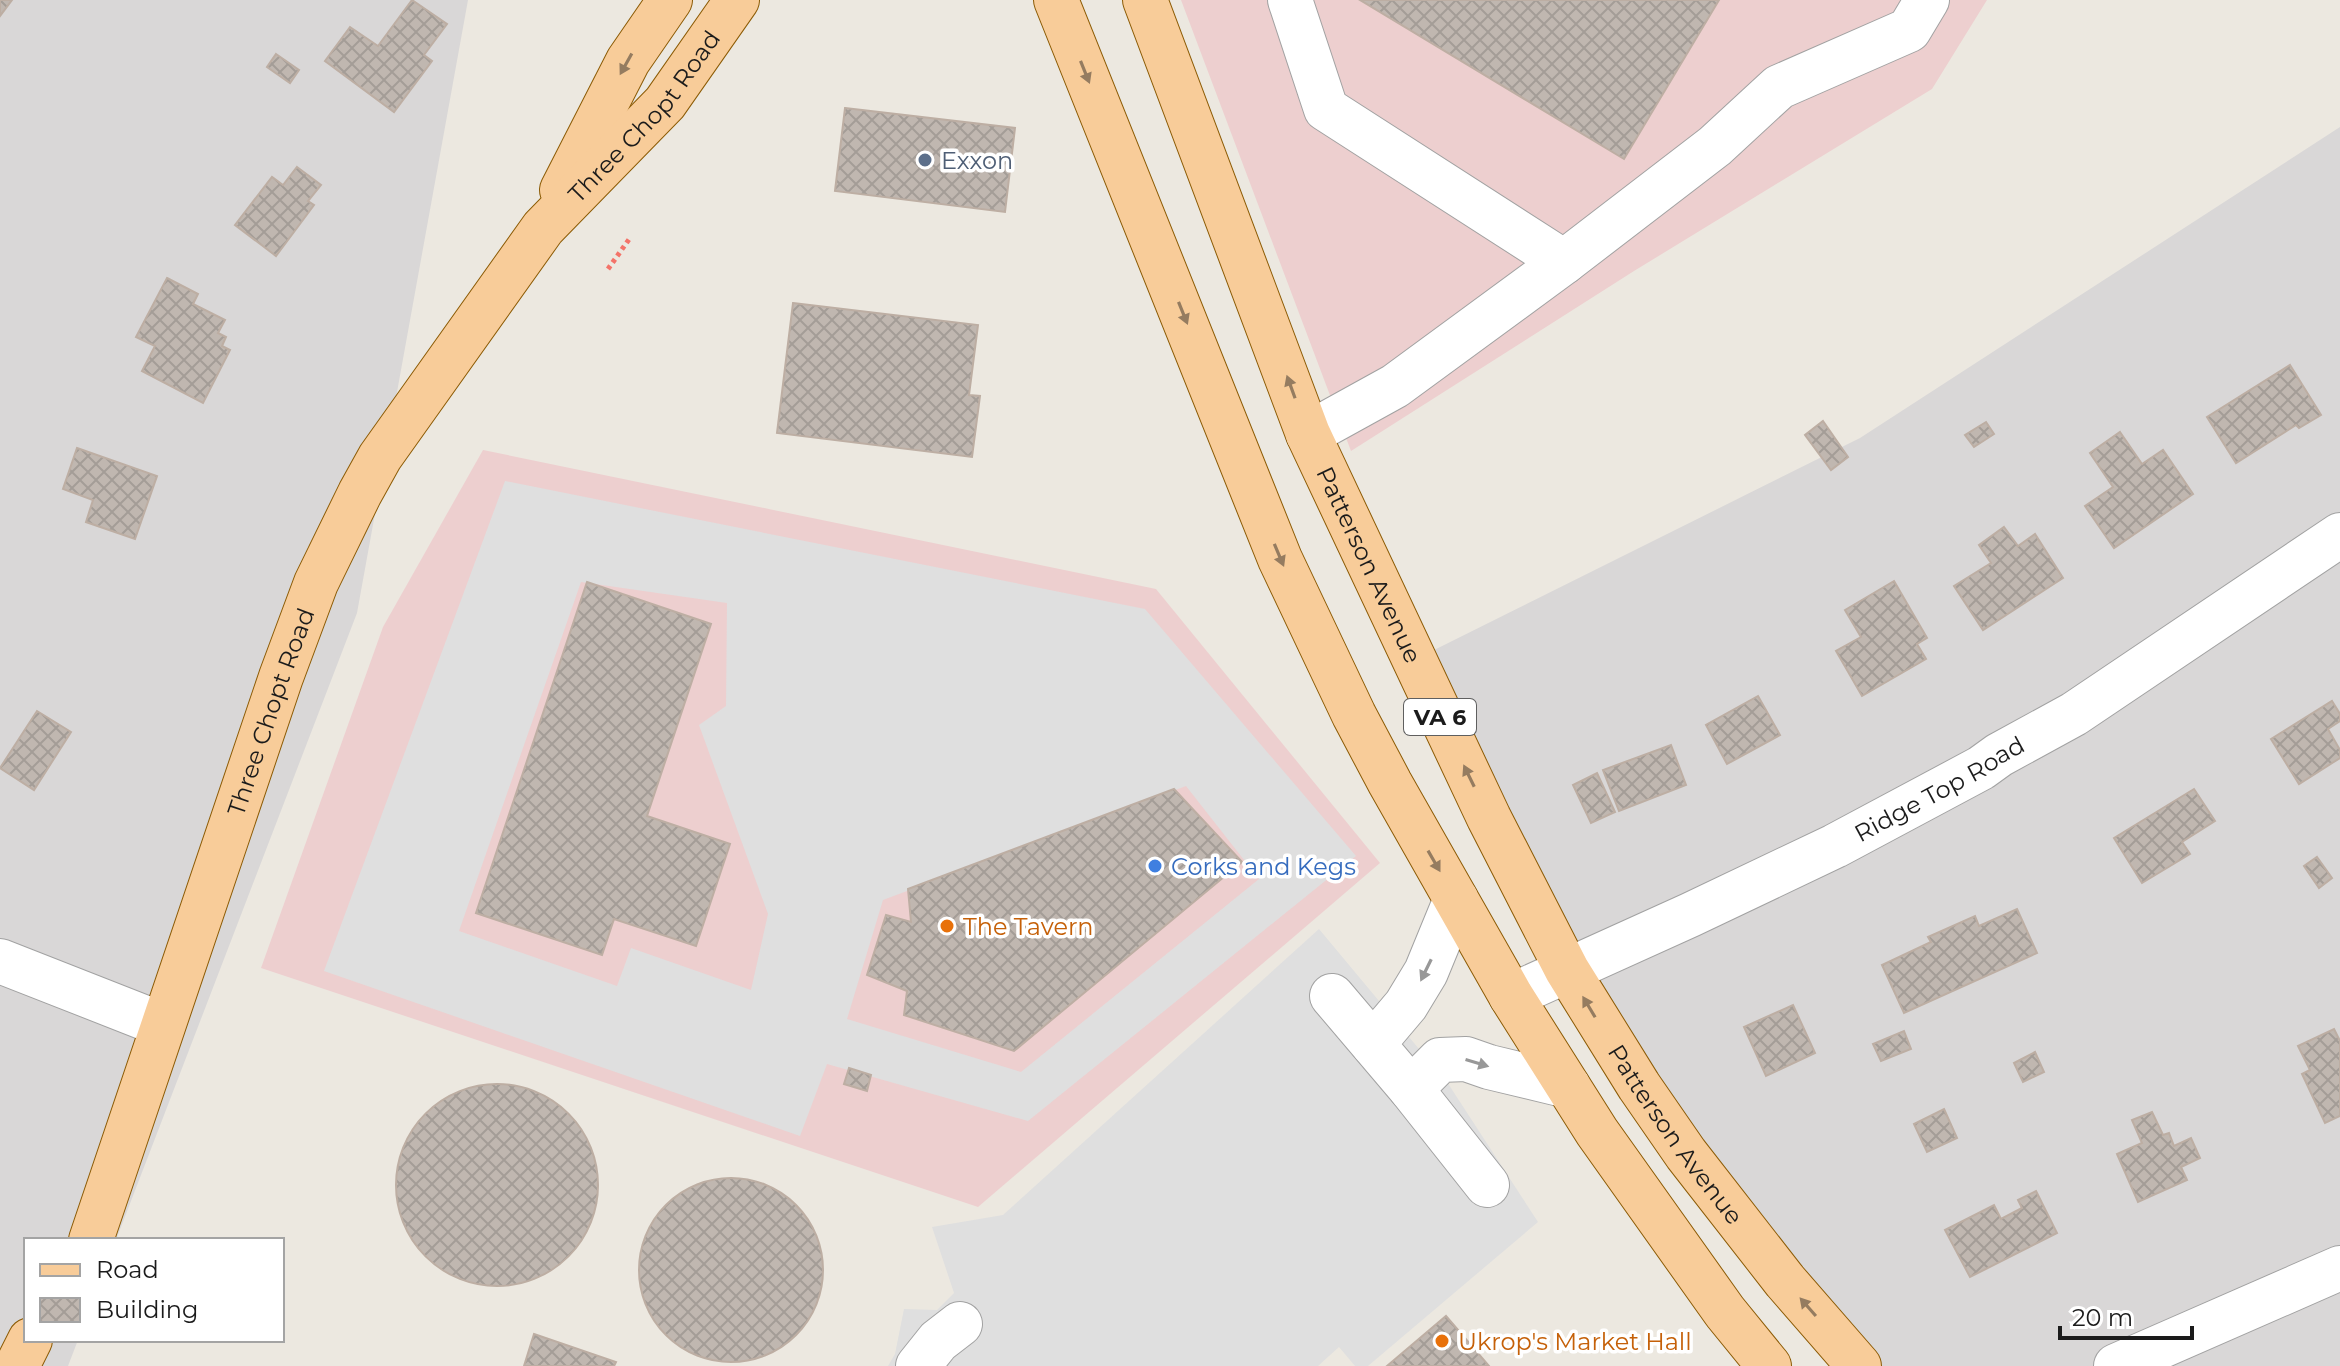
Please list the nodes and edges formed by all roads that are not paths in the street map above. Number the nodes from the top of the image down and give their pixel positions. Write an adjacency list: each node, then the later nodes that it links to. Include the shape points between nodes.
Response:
1 (670, 0): 7 (main road, Three Chopt Road, one-way to 7, via 628,61)
2 (737, 0): 7 (main road, Three Chopt Road, via 665,103)
3 (1056, 0): 11 (main road, VA 6, one-way to 11, via 1280,559 1354,715)
4 (1145, 0): 9 (main road, Patterson Avenue / VA 6, one-way to 4)
5 (1290, 0): 8 (street, via 1326,109)
6 (1927, 0): 8 (street, via 1909,30 1779,87 1715,146)
7 (543, 228): 16 (main road, Three Chopt Road, via 380,457 316,583)
8 (1564, 262): 9 (street, via 1395,386)
9 (1308, 434): 13 (main road, Patterson Avenue / VA 6, one-way to 9, via 1482,804)
10 (2340, 535): 13 (street, Ridge Top Road, via 2074,714 1981,768 1822,852)
11 (1456, 899): 15 (main road, VA 6); 17 (street, one-way to 17, via 1426,972)
12 (0, 961): 16 (street)
13 (1567, 970): 15 (street, Ridge Top Road); 32 (main road, Patterson Avenue / VA 6, one-way to 13, via 1686,1154)
14 (1332, 996): 17 (street)
15 (1511, 996): 18 (main road, VA 6)
16 (163, 1025): 20 (main road, Three Chopt Road)
17 (1373, 1044): 19 (street)
18 (1568, 1086): 19 (street, one-way to 18, via 1440,1060 1466,1059); 31 (main road, VA 6)
19 (1411, 1089): 21 (street)
20 (121, 1151): 22 (main road); 23 (main road, Three Chopt Road)
21 (1487, 1185)
22 (79, 1238)
23 (92, 1238)
24 (2340, 1268): 33 (street)
25 (960, 1324): 30 (street)
26 (29, 1342): 28 (main road)
27 (56, 1342): 29 (main road)
28 (17, 1366)
29 (49, 1366)
30 (918, 1366)
31 (1769, 1366)
32 (1859, 1366)
33 (2116, 1366)

